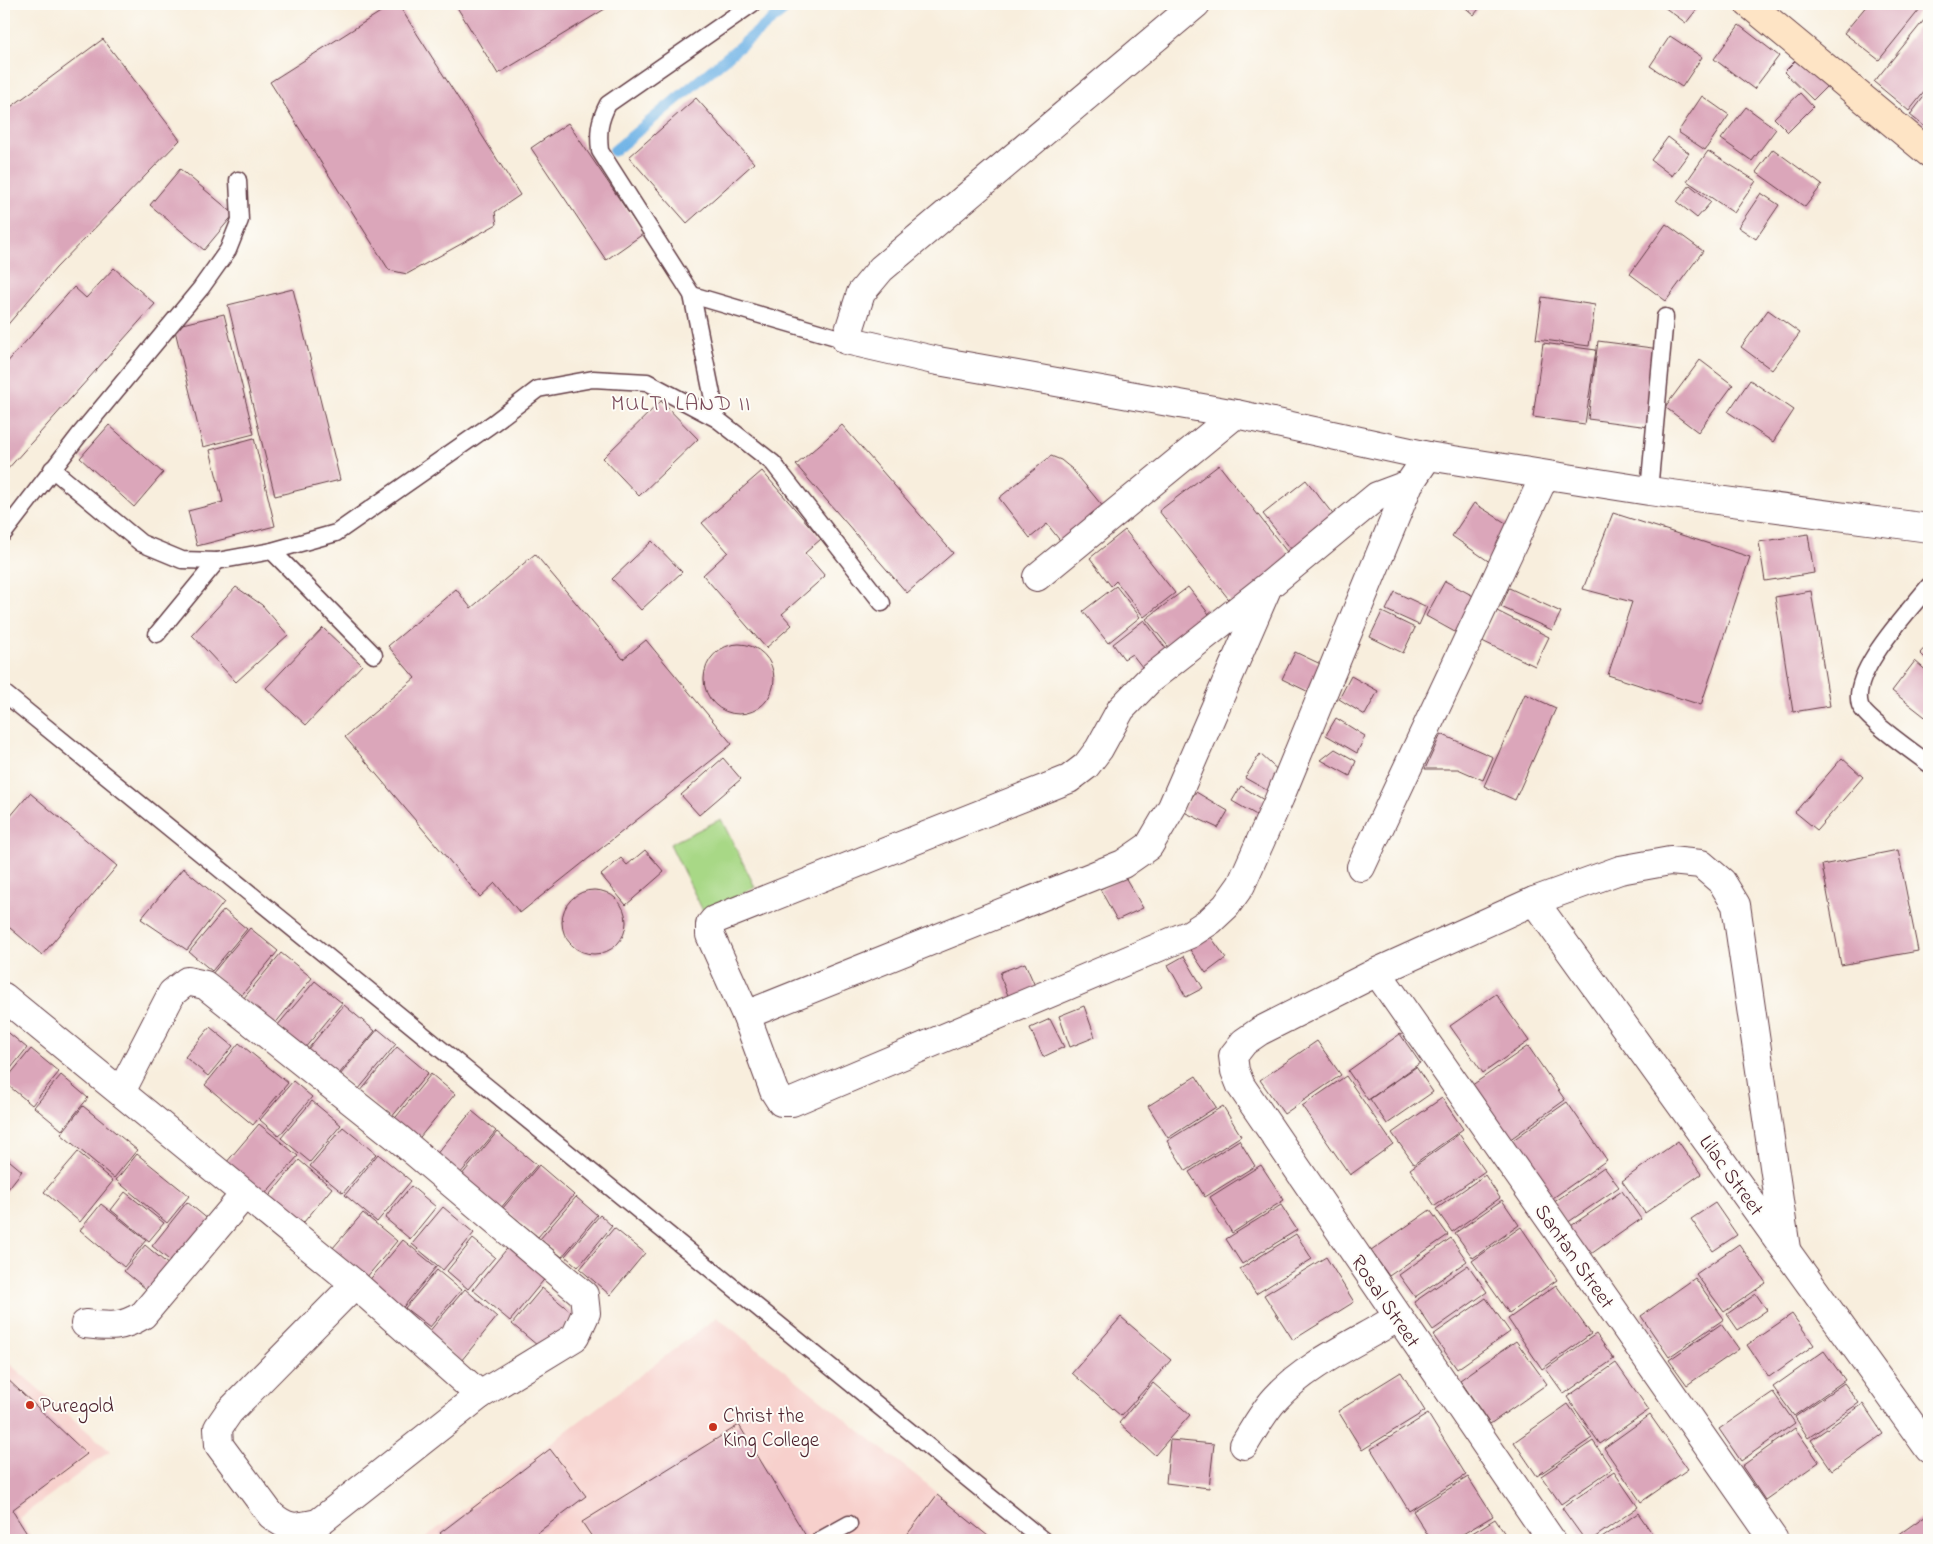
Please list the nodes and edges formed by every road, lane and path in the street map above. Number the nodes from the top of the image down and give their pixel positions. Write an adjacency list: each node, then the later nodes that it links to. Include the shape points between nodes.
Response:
1 (752, 4): 6 (lane, via 608,104 600,118 600,151)
2 (1196, 4): 8 (street, via 881,269 861,293)
3 (1749, 4): 4 (main road)
4 (1929, 153)
5 (238, 180): 12 (lane, via 240,220 228,250 201,288)
6 (692, 294): 8 (lane); 10 (lane)
7 (1666, 317): 15 (lane)
8 (846, 340): 9 (street, via 938,361)
9 (1236, 414): 11 (street); 20 (street)
10 (717, 419): 18 (lane, via 647,382 593,379 538,389 336,533); 23 (lane, via 773,463)
11 (1428, 456): 13 (street); 14 (street)
12 (52, 469): 17 (lane); 19 (lane, via 141,543 182,560)
13 (1545, 475): 15 (street); 28 (street)
14 (1409, 484): 22 (street, via 1377,496); 32 (street, via 1253,860 1241,885 1210,921 1190,934 792,1102 781,1102 777,1097)
15 (1649, 491): 16 (street)
16 (1929, 528)
17 (4, 533)
18 (272, 551): 19 (lane); 25 (lane)
19 (217, 561): 24 (lane)
20 (1037, 577)
21 (1929, 586): 27 (lane, via 1868,664 1858,686 1860,706)
22 (1267, 587): 32 (street, via 1172,807 1149,846 1138,856); 32 (street, via 1134,694 1121,709 1099,749 1069,780 714,920 710,925 710,935)
23 (882, 604)
24 (157, 634)
25 (374, 655)
26 (4, 693): 44 (lane)
27 (1929, 764)
28 (1361, 868)
29 (1534, 901): 30 (street); 35 (street, Lilac Street); 35 (street, via 1620,870 1670,861 1701,864 1722,882 1736,905)
30 (1377, 972): 37 (street, Rosal Street, via 1260,1032 1244,1042 1233,1056 1241,1086); 46 (street, Santan Street)
31 (4, 997): 33 (street)
32 (746, 1015)
33 (121, 1092): 34 (street); 39 (street, via 172,993 187,981 206,985 554,1268 584,1295 586,1313 575,1336)
34 (244, 1195): 36 (street); 38 (street, via 143,1315 128,1324 113,1327)
35 (1786, 1249): 41 (street, Lilac Street)
36 (355, 1284): 39 (street); 39 (street, via 229,1412 218,1428 220,1445 270,1515 292,1528 318,1523)
37 (1397, 1318): 40 (street, via 1301,1375 1258,1420); 45 (street, Rosal Street)
38 (85, 1324)
39 (480, 1396)
40 (1244, 1445)
41 (1929, 1449)
42 (848, 1524): 43 (lane)
43 (820, 1540)
44 (1043, 1540)
45 (1551, 1540)
46 (1774, 1540)

